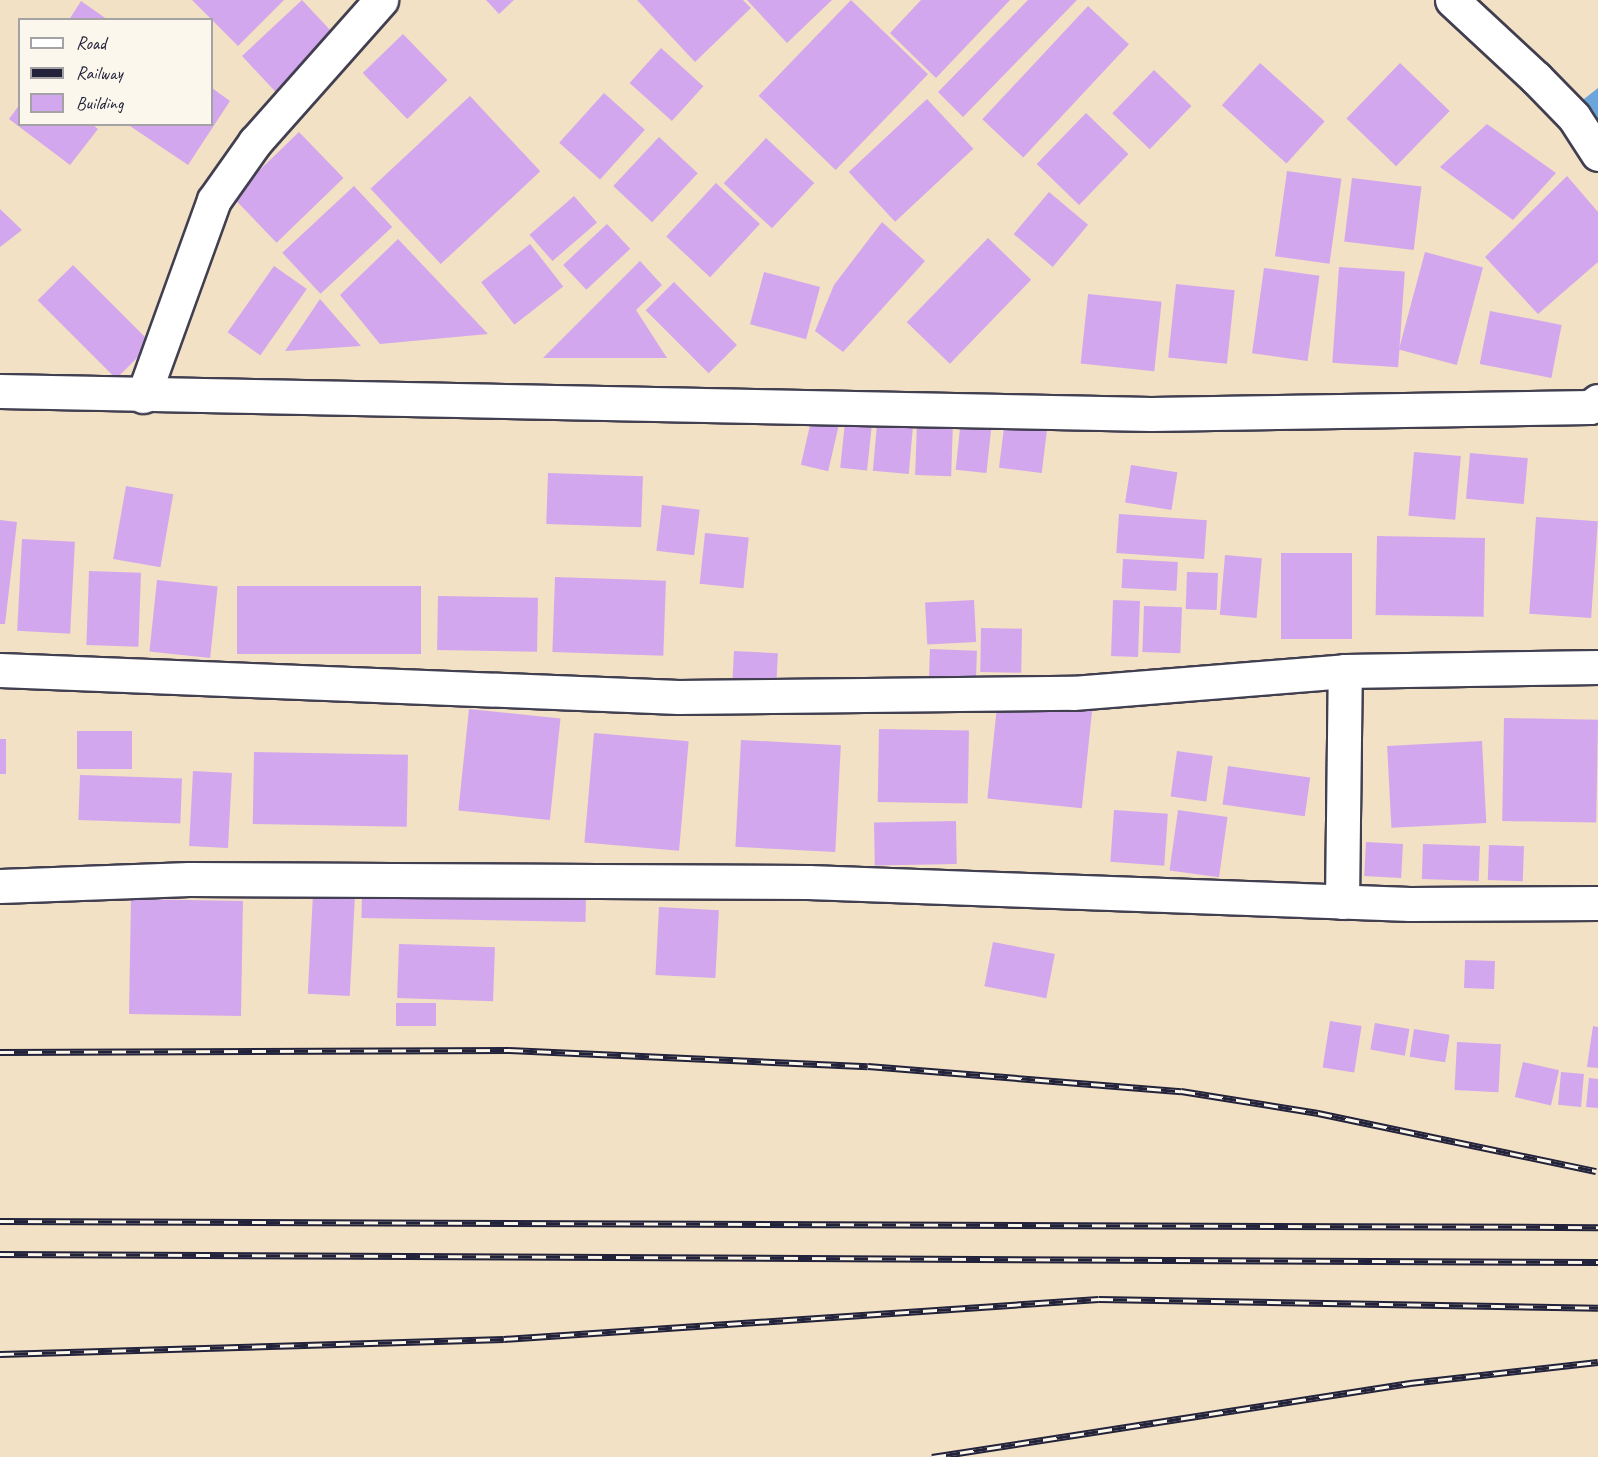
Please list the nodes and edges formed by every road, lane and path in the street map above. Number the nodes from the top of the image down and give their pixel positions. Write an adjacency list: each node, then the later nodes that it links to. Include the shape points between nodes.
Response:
1 (381, 0): 5 (street, via 255,142 214,200)
2 (1452, 0): 3 (street, via 1574,117)
3 (1598, 154)
4 (0, 391): 5 (street)
5 (143, 396): 6 (street, via 1151,414)
6 (1595, 406)
7 (1598, 668): 9 (street)
8 (0, 670): 9 (street, via 678,697 1073,693)
9 (1345, 671): 11 (street)
10 (0, 886): 11 (street, via 189,879 808,882)
11 (1342, 902): 12 (street)
12 (1598, 903)

